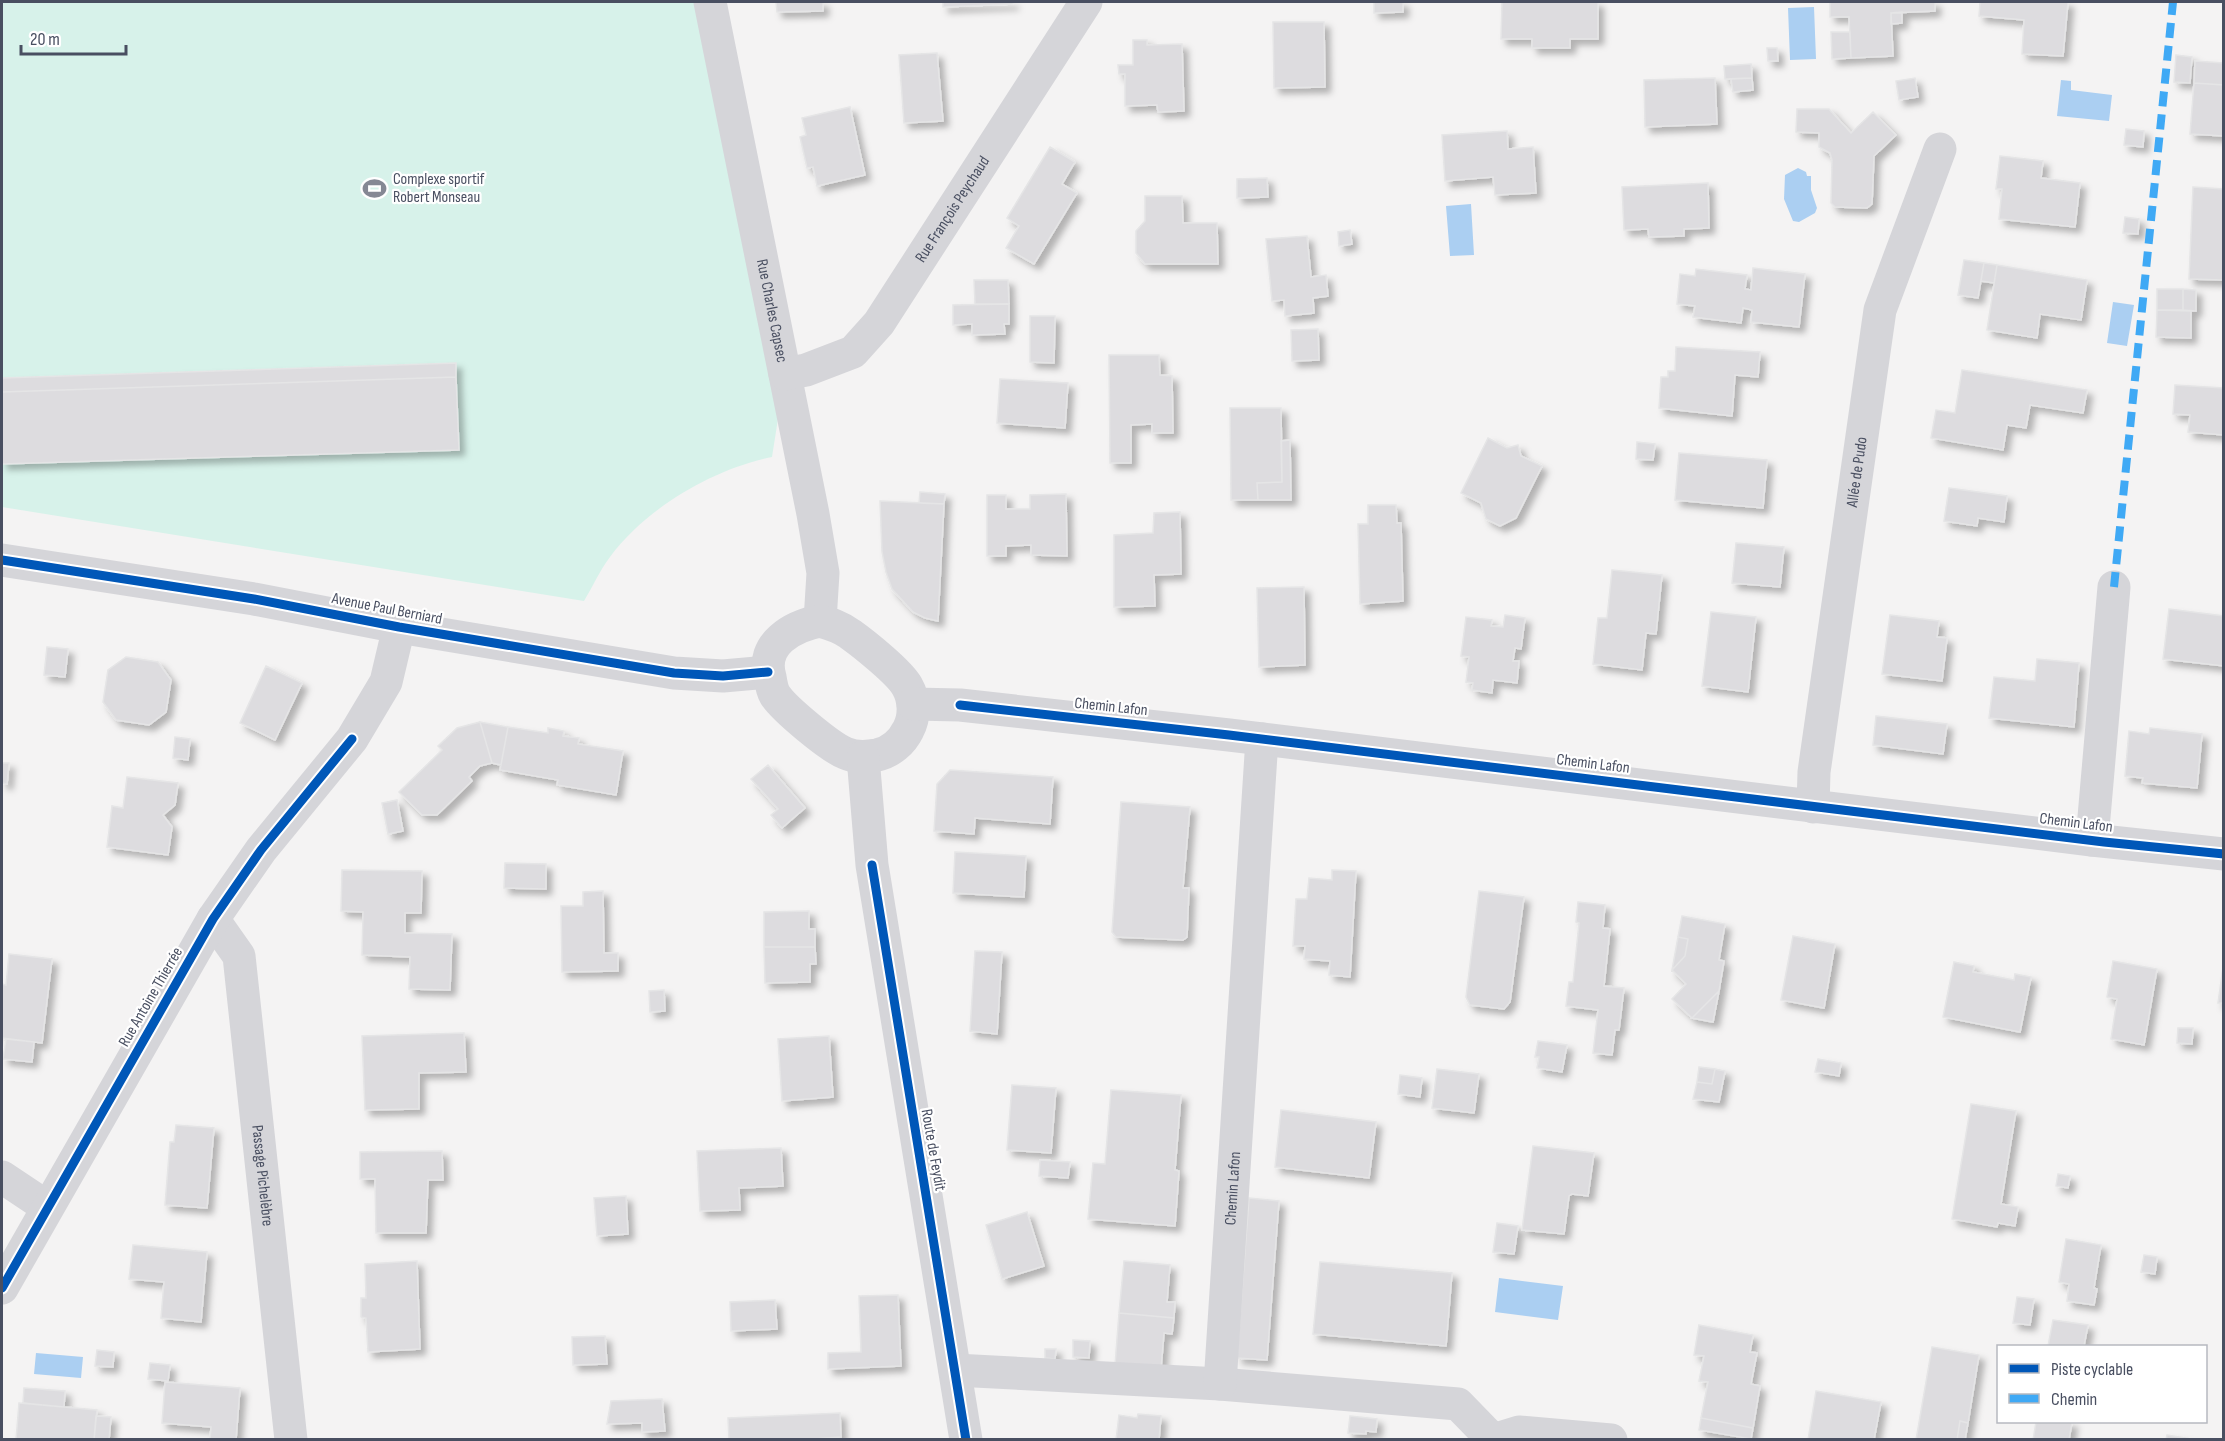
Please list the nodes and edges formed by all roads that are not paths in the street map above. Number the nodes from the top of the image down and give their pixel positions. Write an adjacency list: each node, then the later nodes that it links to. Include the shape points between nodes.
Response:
1 (710, 2): 4 (street, Rue Charles Capsec)
2 (1086, 2): 4 (street, Rue François Peychaud, via 879,323 854,352)
3 (1940, 149): 13 (street, Allée de Pudo, via 1880,310 1814,772)
4 (785, 374): 7 (street, Rue Charles Capsec, via 823,573)
5 (2, 560): 8 (street, Avenue Paul Berniard, via 254,599)
6 (2114, 587): 14 (street)
7 (820, 621): 9 (street, via 790,630 776,642 768,660); 10 (street, via 849,633 893,671 907,686)
8 (399, 627): 9 (street, Avenue Paul Berniard, via 674,673 723,676); 16 (street, Rue Antoine Thierrée, via 386,682 352,739 261,850)
9 (768, 672): 12 (street, via 775,694 786,706 833,747)
10 (913, 704): 11 (street, Chemin Lafon, via 960,705); 12 (street, via 912,723 902,741 880,754)
11 (1262, 739): 13 (street, Chemin Lafon); 21 (street, Chemin Lafon)
12 (863, 757): 20 (street, Route de Feydit, via 872,865)
13 (1813, 807): 14 (street, Chemin Lafon)
14 (2092, 840): 15 (street, Chemin Lafon)
15 (2223, 854)
16 (213, 920): 18 (street, Rue Antoine Thierrée); 23 (street, Passage Pichelèbre, via 239,956)
17 (2, 1177): 18 (street)
18 (47, 1207): 19 (street, Rue Antoine Thierrée)
19 (2, 1288)
20 (955, 1370): 21 (street); 24 (street, Route de Feydit)
21 (1220, 1384): 25 (street, via 1458,1404)
22 (1556, 1438): 25 (street, via 1519,1432); 26 (street)
23 (291, 1440)
24 (966, 1440)
25 (1493, 1440)
26 (1611, 1440)

